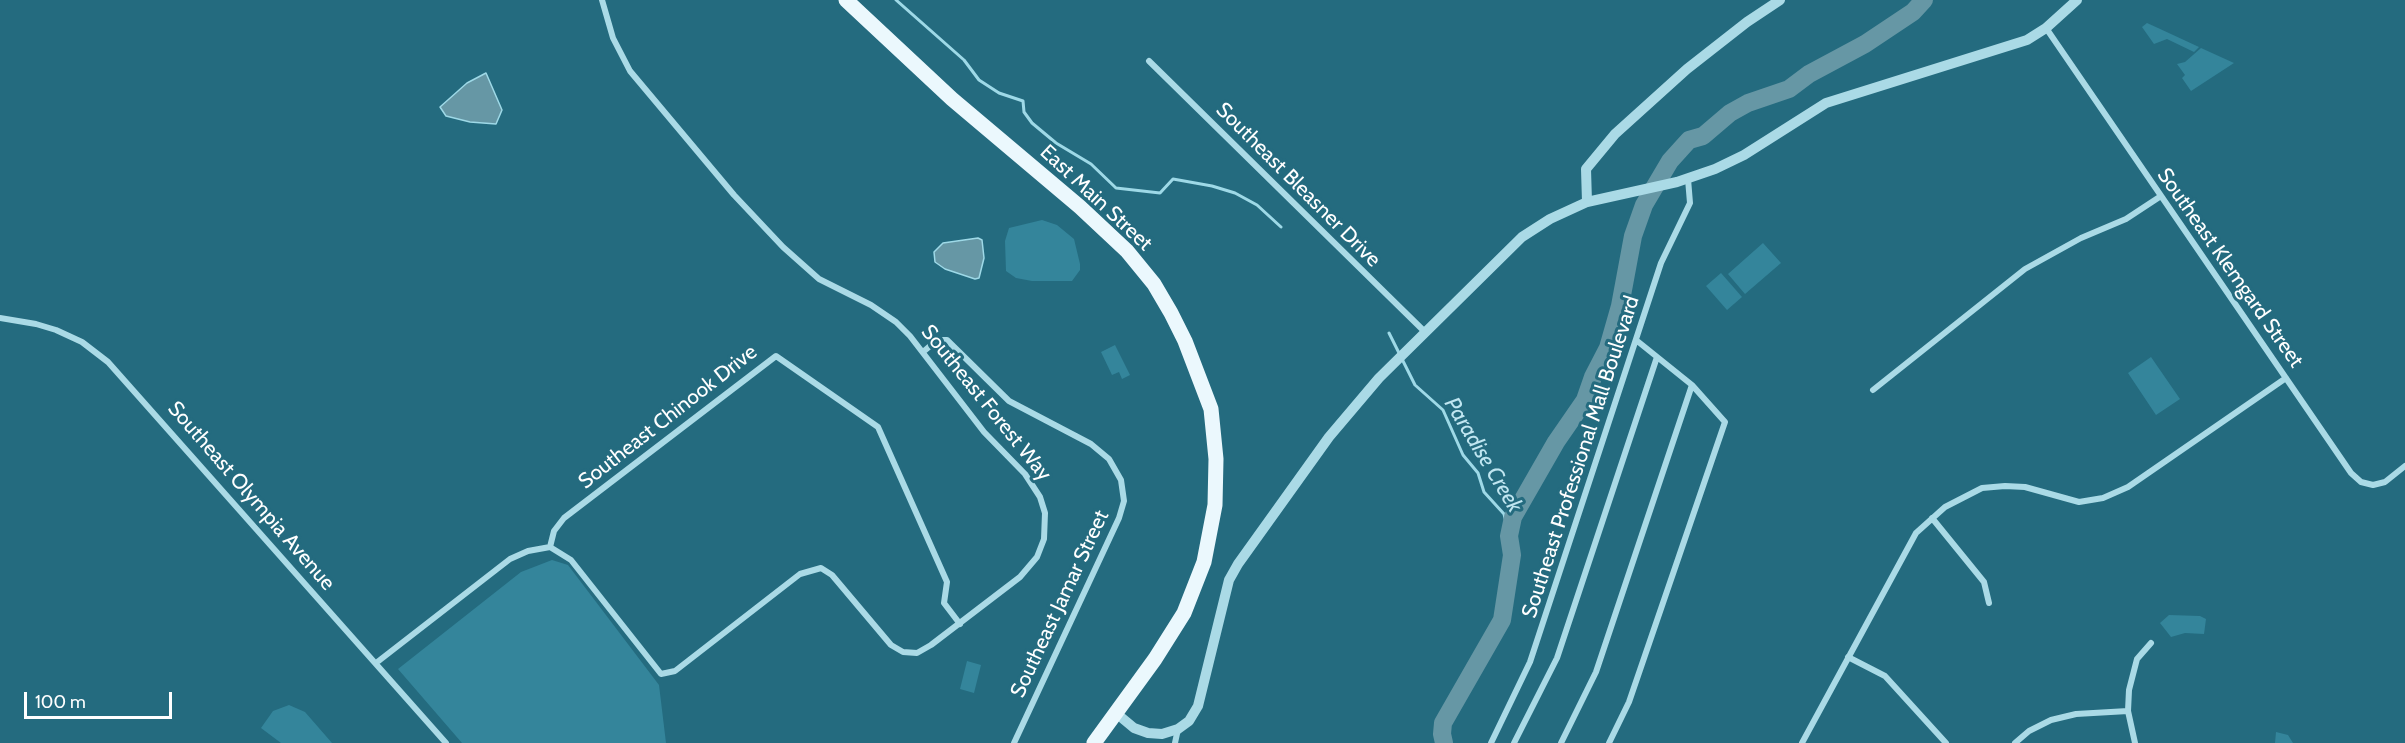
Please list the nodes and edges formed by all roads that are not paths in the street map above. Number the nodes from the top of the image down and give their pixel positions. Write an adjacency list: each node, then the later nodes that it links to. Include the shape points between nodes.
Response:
1 (602, 0): 13 (street, Southeast Forest Way, via 613,38 630,71 741,203 811,273 882,311)
2 (846, 0): 27 (main road, East Main Street, via 952,99 1114,237 1160,294 1196,369 1211,409 1216,459 1215,505 1204,562 1184,613)
3 (1780, 0): 9 (street, via 1694,64 1616,134 1586,169)
4 (2077, 0): 5 (street)
5 (2046, 28): 7 (street, via 1990,53 1826,103 1744,155); 8 (street, Southeast Klemgard Street)
6 (1149, 61): 11 (street, Southeast Bleasner Drive)
7 (1682, 180): 9 (street); 12 (street, Southeast Professional Mall Boulevard, via 1690,203 1661,263)
8 (2161, 196): 15 (street, Southeast Klemgard Street); 17 (street, via 2126,219 2025,269)
9 (1587, 202): 11 (street, via 1522,237)
10 (0, 318): 25 (street, Southeast Olympia Avenue, via 56,330 82,342 108,362)
11 (1425, 331): 28 (street, via 1329,437 1238,564 1229,580 1198,705 1189,721)
12 (1636, 340): 14 (street); 33 (street, Southeast Professional Mall Boulevard, via 1530,662)
13 (922, 352): 22 (street, Southeast Forest Way, via 984,432 1034,484 1045,513 1044,539 1029,568); 30 (street, Southeast Jamar Street, via 938,340 947,340 1009,401 1091,444 1109,459 1120,480 1124,501 1119,518)
14 (1657, 357): 16 (street); 34 (street, via 1557,658)
15 (2286, 378): 18 (street, Southeast Klemgard Street, via 2361,482 2385,482); 19 (street, via 2128,487 2103,498 2079,502 2025,487 1982,488 1958,498)
16 (1692, 385): 35 (street, via 1596,672); 36 (street, via 1725,422 1629,702)
17 (1873, 390)
18 (2405, 466)
19 (1932, 518): 21 (street, via 1984,582); 24 (street, via 1916,532)
20 (550, 547): 22 (street, Southeast Forest Way, via 571,560 661,674 675,671 800,574 812,569 821,568 832,575 891,645 903,652 923,650); 22 (street, Southeast Chinook Drive, via 554,531 564,518 776,356 878,427 947,582 944,603); 25 (street, via 510,559)
21 (1989, 603)
22 (960, 624)
23 (2151, 643): 26 (street, via 2132,672)
24 (1848, 657): 37 (street); 38 (street, via 1885,676)
25 (376, 663): 29 (street, Southeast Olympia Avenue)
26 (2128, 711): 39 (street, via 2050,720); 40 (street)
27 (1116, 713): 28 (street, via 1134,728 1148,733); 31 (main road, East Main Street)
28 (1178, 729): 32 (street)
29 (446, 743)
30 (1014, 743)
31 (1094, 743)
32 (1175, 743)
33 (1491, 743)
34 (1514, 743)
35 (1561, 743)
36 (1608, 743)
37 (1802, 743)
38 (1946, 743)
39 (2014, 743)
40 (2135, 743)

